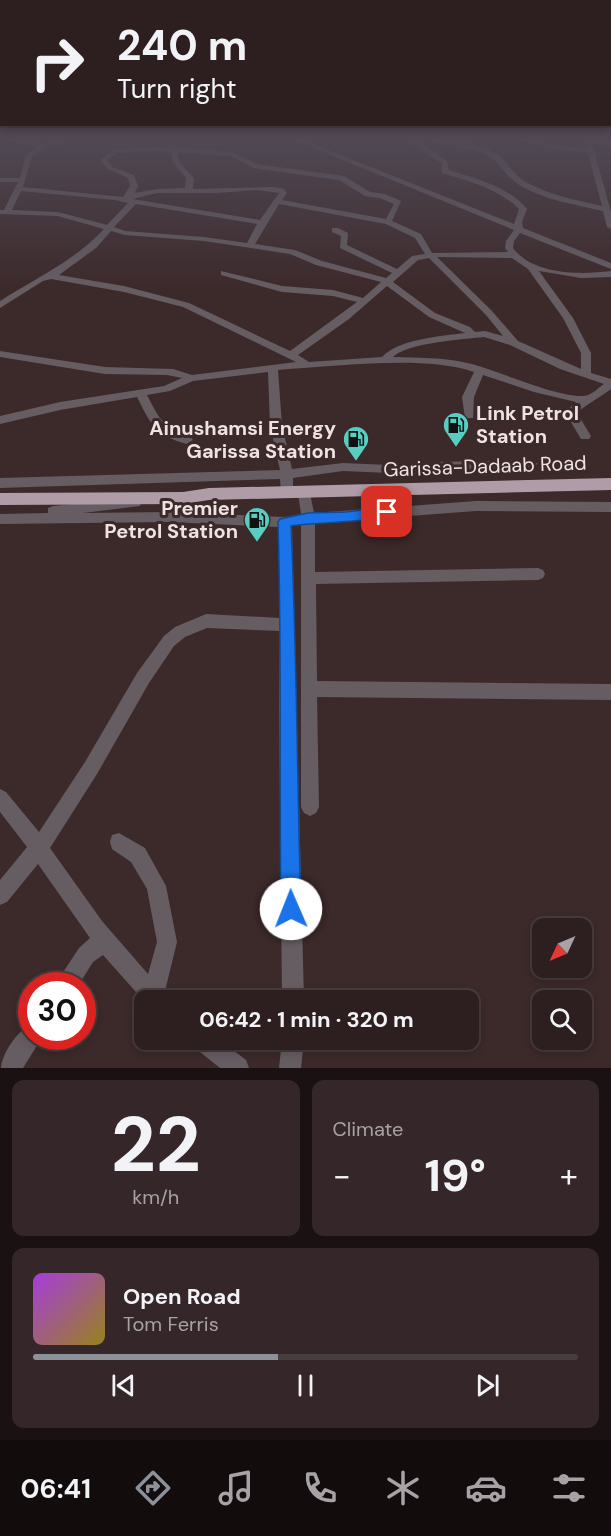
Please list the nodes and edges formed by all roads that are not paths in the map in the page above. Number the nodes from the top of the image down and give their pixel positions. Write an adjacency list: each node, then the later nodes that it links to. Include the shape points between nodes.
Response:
1 (18, 189): 15 (street)
2 (27, 190): 12 (street)
3 (133, 190): 12 (street)
4 (189, 190): 5 (street); 12 (street, via 143,193)
5 (202, 190)
6 (274, 190): 13 (street, via 283,193)
7 (361, 190): 16 (street, via 398,203)
8 (421, 190): 20 (street)
9 (493, 190): 20 (street, via 523,209)
10 (540, 190): 14 (street, via 570,202)
11 (601, 190): 14 (street)
12 (129, 199): 17 (street); 19 (street)
13 (278, 202): 16 (street); 17 (street)
14 (606, 209): 18 (street)
15 (4, 212): 19 (street, via 58,214)
16 (388, 222): 23 (street, via 418,236)
17 (262, 223): 22 (street)
18 (611, 224)
19 (108, 229): 22 (street); 30 (street, via 93,246)
20 (519, 229): 24 (street, via 509,248); 25 (street)
21 (335, 230): 27 (street, via 345,236 343,246)
22 (250, 245): 31 (street, via 292,252)
23 (429, 254): 24 (street); 27 (street, via 415,258); 35 (street)
24 (514, 255): 26 (street)
25 (611, 266)
26 (531, 267): 29 (street, via 572,275); 42 (street, via 548,294 556,299 579,339 586,353)
27 (398, 272): 31 (street)
28 (224, 273): 32 (street, via 282,288 333,293)
29 (611, 274)
30 (51, 276): 33 (street); 37 (street, via 177,302)
31 (386, 281): 32 (street); 34 (street, via 426,310)
32 (363, 301): 37 (street)
33 (0, 305)
34 (472, 335): 35 (street, via 485,334); 38 (street, via 397,349)
35 (514, 343): 42 (street)
36 (0, 354): 43 (street, via 93,370 172,372)
37 (291, 355): 39 (street)
38 (385, 360): 39 (street); 41 (street, via 447,362)
39 (307, 365): 40 (street)
40 (273, 368): 43 (street); 52 (street, via 276,424)
41 (480, 370): 46 (street, via 538,390); 47 (street, via 468,397)
42 (586, 375): 44 (street)
43 (191, 378): 45 (street)
44 (611, 384): 46 (street)
45 (141, 394): 48 (street); 50 (street, via 164,432)
46 (586, 399): 49 (street, via 571,412)
47 (469, 415)
48 (0, 420)
49 (585, 436)
50 (187, 440)
51 (532, 464): 52 (street, via 436,466 406,473 343,467)
52 (287, 474): 53 (street); 55 (street)
53 (0, 483)
54 (611, 484): 55 (highway, Garissa-Dadaab Road)
55 (296, 493): 56 (highway, Garissa-Dadaab Road); 60 (street)
56 (183, 498): 57 (highway, Garissa-Dadaab Road); 59 (street)
57 (0, 499)
58 (611, 507): 60 (street, via 476,506)
59 (0, 518): 61 (street, via 169,517)
60 (308, 518): 61 (street); 63 (street)
61 (285, 522): 64 (street)
62 (538, 574): 63 (street)
63 (308, 578): 65 (street)
64 (288, 625): 70 (street, via 206,621 169,641); 76 (street)
65 (309, 689): 66 (street); 68 (street)
66 (611, 692)
67 (0, 798): 70 (street)
68 (310, 807)
69 (119, 842): 75 (street, via 138,855 156,886 167,942)
70 (39, 848): 71 (street); 72 (street)
71 (0, 896)
72 (104, 941): 73 (street, via 86,955); 74 (street)
73 (74, 972)
74 (149, 990)
75 (158, 990)
76 (292, 990)
77 (22, 1050): 81 (street)
78 (214, 1050): 80 (street)
79 (292, 1050): 82 (street)
80 (234, 1067)
81 (12, 1068)
82 (290, 1068)

